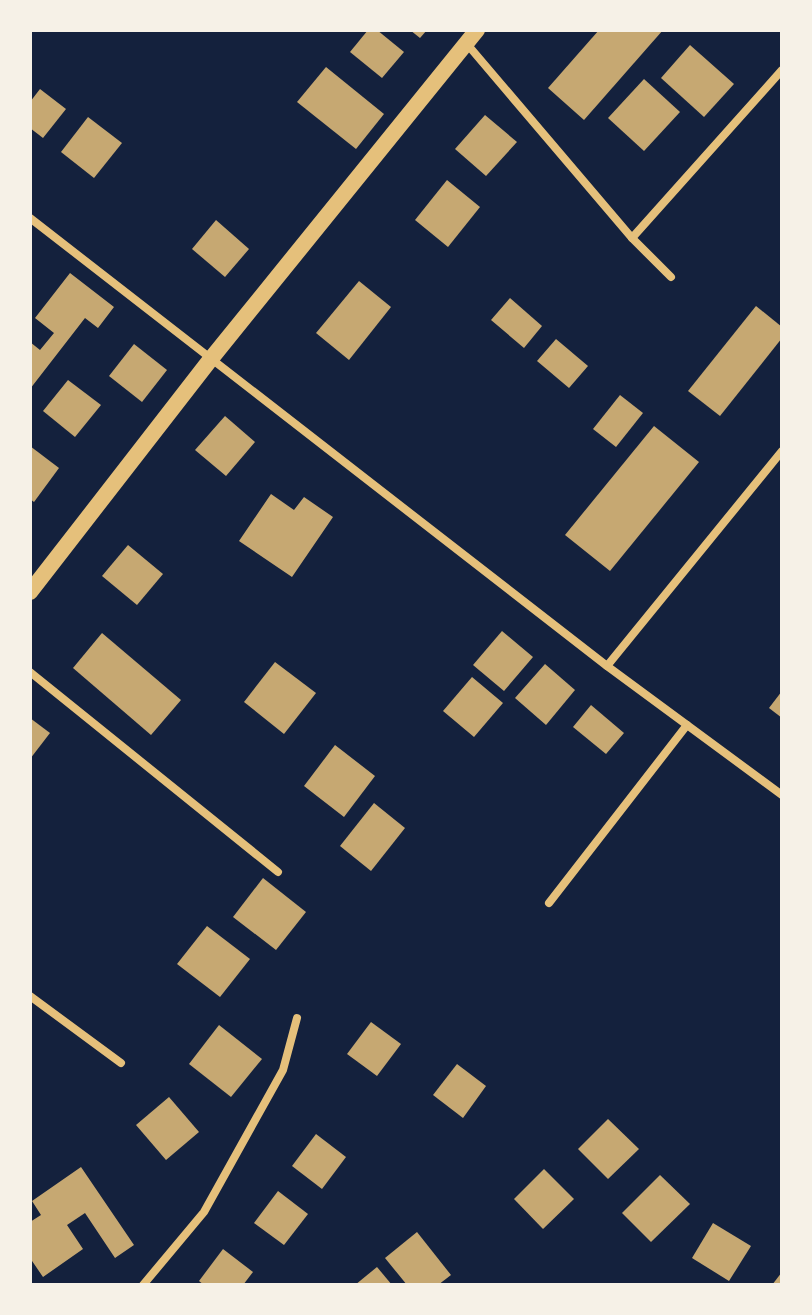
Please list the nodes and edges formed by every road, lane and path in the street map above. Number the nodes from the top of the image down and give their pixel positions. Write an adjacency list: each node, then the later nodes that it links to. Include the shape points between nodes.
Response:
1 (471, 36): 4 (street); 6 (main road)
2 (782, 70): 4 (street)
3 (30, 218): 6 (street)
4 (632, 238): 5 (street)
5 (671, 277)
6 (210, 360): 8 (main road); 9 (street)
7 (782, 451): 9 (street)
8 (30, 592)
9 (607, 666): 11 (street)
10 (30, 672): 13 (street)
11 (687, 725): 12 (street); 14 (street)
12 (782, 795)
13 (278, 872)
14 (549, 903)
15 (30, 996): 17 (street)
16 (297, 1018): 18 (street, via 283,1070 204,1212)
17 (121, 1063)
18 (143, 1285)

